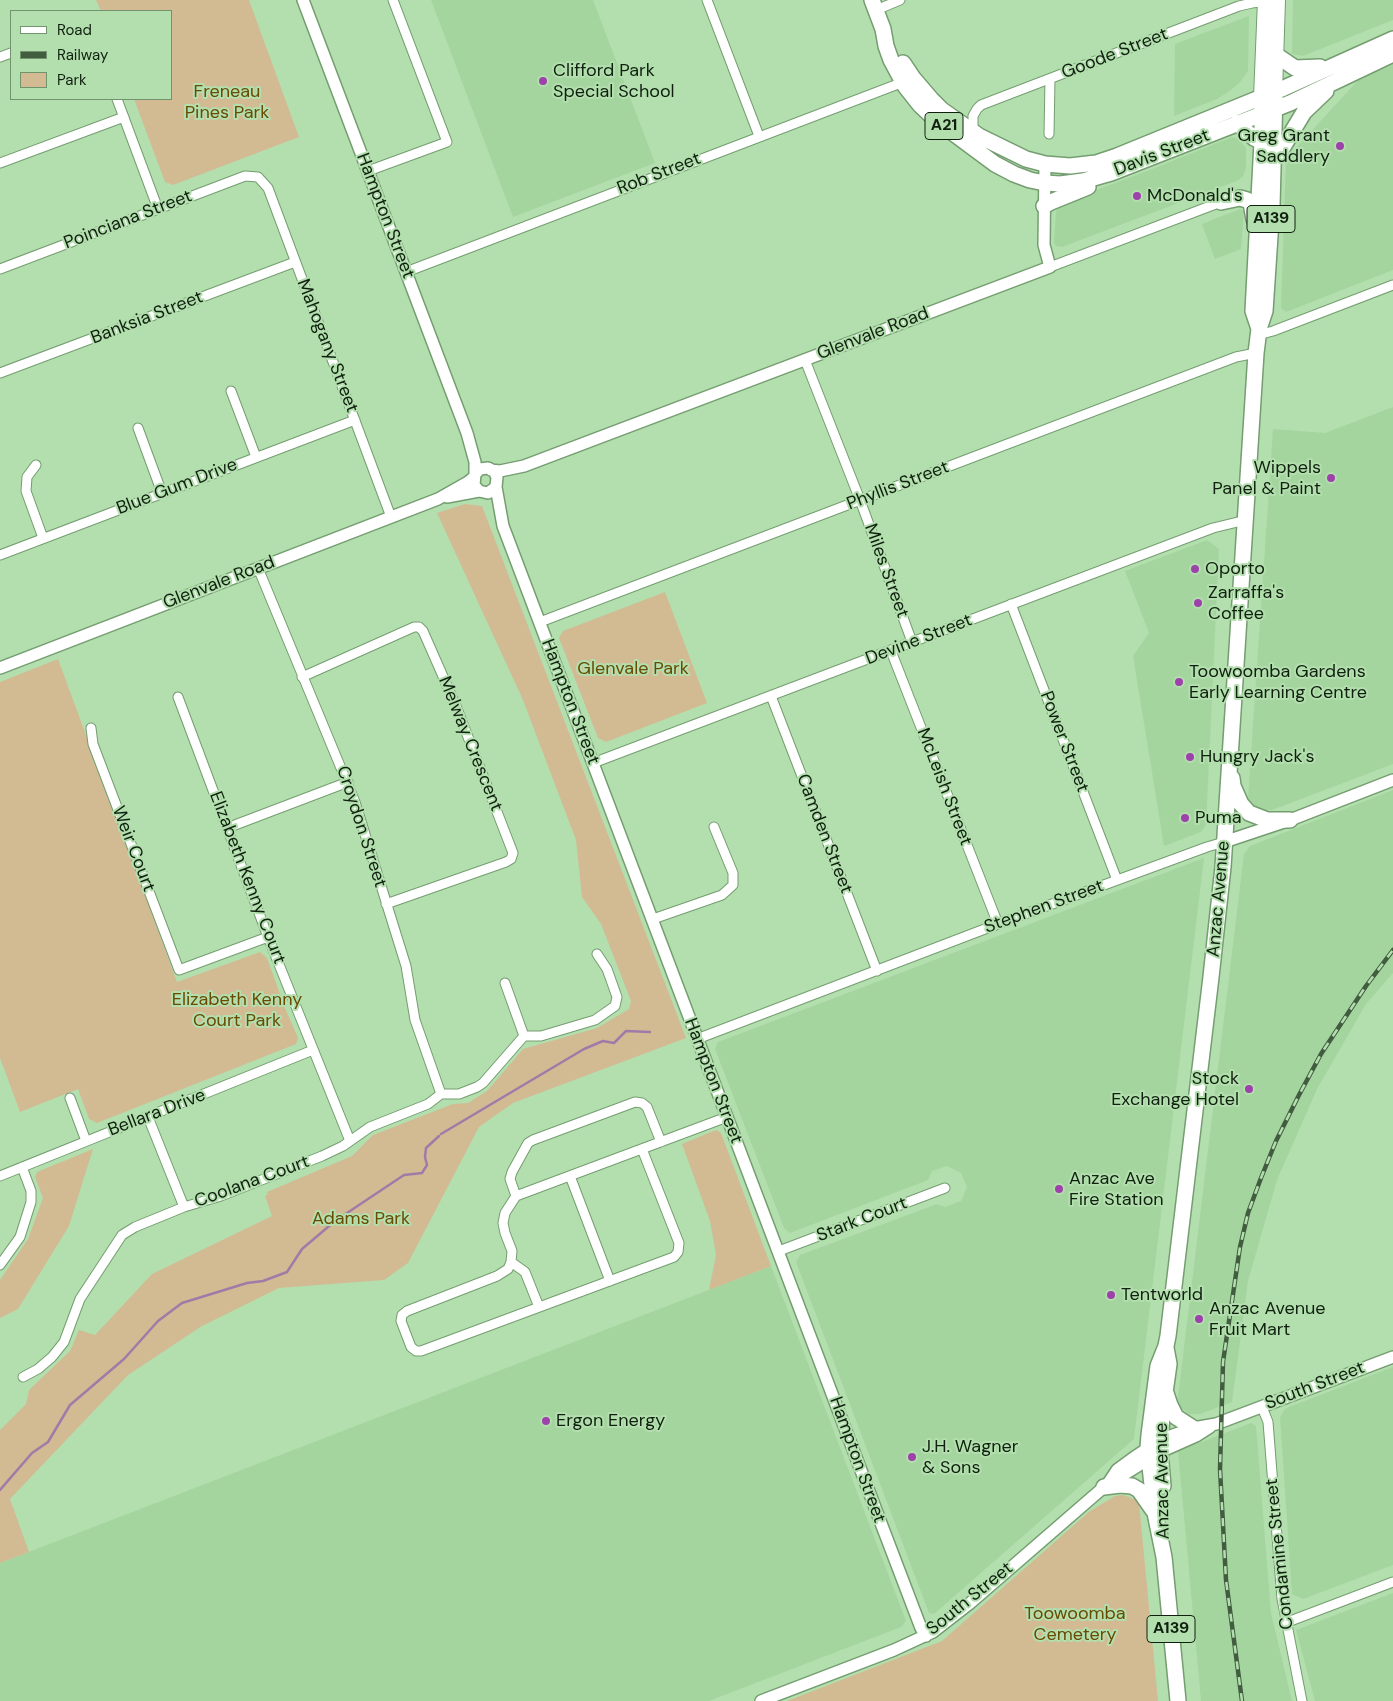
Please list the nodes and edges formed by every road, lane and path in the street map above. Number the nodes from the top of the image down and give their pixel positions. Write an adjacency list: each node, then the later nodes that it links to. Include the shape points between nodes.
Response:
1 (303, 0): 27 (street, Hampton Street)
2 (393, 0): 27 (street, via 447,142)
3 (707, 0): 22 (street)
4 (900, 0): 6 (street)
5 (1272, 1): 9 (main road, Anzac Avenue); 11 (street, Goode Street, via 1239,6); 15 (main road, Anzac Avenue)
6 (874, 5): 12 (highway, A21)
7 (1393, 39): 10 (highway, A21)
8 (1393, 54): 13 (highway, A21)
9 (1276, 55): 10 (highway, via 1295,68); 14 (main road, Anzac Avenue)
10 (1329, 66): 14 (highway, A21)
11 (1050, 79): 20 (street, Goode Street, via 981,105 973,116); 21 (street)
12 (908, 80): 20 (highway, A21); 22 (street, Rob Street); 30 (highway, A21, via 912,95 928,113 994,164 1030,180)
13 (1334, 82): 17 (highway, A21); 24 (highway, via 1304,112)
14 (1276, 92): 15 (highway, A21); 17 (highway, Anzac Avenue / A139)
15 (1261, 98): 17 (highway, Anzac Avenue / A139); 26 (highway, Davis Street / A21, via 1096,163)
16 (117, 100): 18 (street)
17 (1269, 111): 19 (highway, Davis Street / A21); 23 (highway, Anzac Avenue / A139); 24 (highway, Anzac Avenue / A139)
18 (124, 117): 25 (street); 33 (street)
19 (1237, 123): 23 (highway); 29 (highway, Davis Street / A21)
20 (973, 132): 26 (highway, A21, via 1016,155)
21 (1049, 134)
22 (759, 136): 38 (street, Rob Street)
23 (1262, 142): 34 (highway, Anzac Avenue / A139)
24 (1274, 157): 40 (highway, Anzac Avenue / A139, via 1265,311)
25 (0, 163)
26 (1045, 164): 30 (street)
27 (368, 171): 38 (street, Hampton Street)
28 (258, 178): 33 (street, Poinciana Street, via 245,176); 35 (street, Mahogany Street, via 268,188)
29 (1098, 178): 30 (highway, Davis Street / A21, via 1069,183); 32 (highway, via 1088,187)
30 (1045, 182): 32 (street)
31 (1221, 202): 34 (highway, via 1240,198 1252,203); 36 (street, Glenvale Road)
32 (1044, 206): 36 (street, via 1044,245)
33 (158, 209): 37 (street, Poinciana Street)
34 (1258, 240): 40 (highway, Anzac Avenue / A139, via 1253,311)
35 (295, 262): 43 (street, Banksia Street); 45 (street, Mahogany Street)
36 (1050, 267): 42 (street, Glenvale Road)
37 (0, 269)
38 (406, 272): 47 (street, Hampton Street)
39 (1393, 285): 40 (street, via 1274,331)
40 (1258, 332): 41 (highway, Anzac Avenue / A139)
41 (1256, 352): 57 (street, Phyllis Street); 59 (highway, Anzac Avenue / A139)
42 (805, 360): 50 (street, Glenvale Road); 57 (street, Miles Street)
43 (0, 374)
44 (231, 392): 48 (street)
45 (355, 420): 48 (street, Blue Gum Drive); 58 (street, Mahogany Street)
46 (138, 428): 55 (street)
47 (467, 433): 51 (street, Hampton Street); 52 (street, Hampton Street)
48 (256, 457): 55 (street, Blue Gum Drive)
49 (36, 465): 61 (street, via 27,478 26,490)
50 (524, 466): 51 (street, Glenvale Road, via 500,472); 53 (street, Glenvale Road)
51 (489, 469): 52 (street, via 480,469); 53 (street, via 497,477)
52 (474, 476): 54 (street, via 474,485); 56 (street, Glenvale Road)
53 (496, 485): 54 (street, via 491,492); 60 (street, Hampton Street)
54 (480, 492): 56 (street, Glenvale Road); 60 (street, Hampton Street)
55 (162, 493): 61 (street, Blue Gum Drive)
56 (438, 499): 58 (street, Glenvale Road)
57 (860, 500): 65 (street, Phyllis Street); 66 (street, Miles Street)
58 (391, 517): 63 (street, Glenvale Road)
59 (1246, 520): 64 (street, Devine Street, via 1213,528); 73 (highway, Anzac Avenue / A139)
60 (503, 526): 65 (street, Hampton Street)
61 (42, 538): 62 (street, Blue Gum Drive)
62 (0, 555)
63 (258, 568): 68 (street, Glenvale Road); 69 (street, Croydon Street)
64 (1011, 604): 66 (street, Devine Street); 81 (street, Power Street)
65 (540, 622): 74 (street, Hampton Street)
66 (912, 642): 67 (street, Devine Street)
67 (891, 651): 70 (street, Devine Street); 84 (street, McLeish Street)
68 (0, 668)
69 (302, 676): 76 (street, Croydon Street); 82 (street, Melway Crescent, via 419,627 456,706 509,844 512,853 506,862)
70 (771, 696): 74 (street, Devine Street); 87 (street, Camden Street)
71 (178, 697): 79 (street, Elizabeth Kenny Court)
72 (91, 728): 85 (street, Weir Court, via 93,744 179,970)
73 (1230, 762): 77 (highway, via 1233,786 1248,812 1267,820); 80 (highway, Anzac Avenue / A139)
74 (593, 763): 83 (street, Hampton Street)
75 (1393, 780): 77 (street, Stephen Street)
76 (348, 782): 79 (street); 82 (street, Croydon Street)
77 (1290, 820): 80 (street, Stephen Street)
78 (714, 827): 83 (street, via 732,873 733,885 722,894)
79 (228, 828): 85 (street, Elizabeth Kenny Court)
80 (1224, 842): 81 (street, Stephen Street); 111 (highway, Anzac Avenue / A139, via 1212,976)
81 (1117, 880): 84 (street, Stephen Street)
82 (386, 904): 92 (street, Croydon Street, via 406,966 415,1020)
83 (653, 919): 90 (street, Hampton Street)
84 (998, 924): 87 (street, Stephen Street)
85 (268, 937): 91 (street, Elizabeth Kenny Court)
86 (597, 954): 89 (street, via 607,969 617,997 615,1006 595,1020 541,1036)
87 (877, 972): 90 (street, Stephen Street)
88 (504, 983): 89 (street)
89 (524, 1036): 92 (street, Coolana Court, via 483,1083 459,1094)
90 (697, 1039): 95 (street, Hampton Street)
91 (313, 1050): 94 (street, Bellara Drive); 97 (street, Elizabeth Kenny Court)
92 (441, 1094): 97 (street, Coolana Court, via 428,1104 370,1127)
93 (70, 1098): 96 (street)
94 (148, 1117): 96 (street, Bellara Drive); 105 (street)
95 (727, 1117): 98 (street); 106 (street, Hampton Street)
96 (86, 1141): 100 (street, Bellara Drive)
97 (350, 1142): 105 (street, Coolana Court, via 239,1189)
98 (661, 1142): 99 (street); 104 (street, via 647,1107 635,1102 528,1143 510,1179)
99 (642, 1149): 102 (street); 109 (street, via 678,1243 678,1252 674,1257)
100 (22, 1167): 101 (street, Bellara Drive); 108 (street, via 31,1191 31,1202 20,1237)
101 (0, 1176)
102 (570, 1176): 104 (street); 109 (street)
103 (945, 1188): 106 (street, Stark Court)
104 (516, 1196): 107 (street, via 504,1213 503,1222 512,1252)
105 (184, 1207): 113 (street, Coolana Court, via 122,1235 80,1299 64,1342 38,1369)
106 (779, 1251): 124 (street, Hampton Street)
107 (511, 1262): 110 (street, via 525,1272); 110 (street, via 508,1269 497,1276 407,1310 401,1321 411,1346 421,1351)
108 (0, 1265)
109 (610, 1281): 110 (street)
110 (539, 1307)
111 (1166, 1346): 114 (highway, Anzac Avenue / A139, via 1169,1364); 118 (highway, Anzac Avenue / A139, via 1158,1366)
112 (1393, 1357): 115 (street, South Street)
113 (23, 1376)
114 (1165, 1392): 117 (highway, via 1176,1417); 118 (highway, Anzac Avenue / A139)
115 (1262, 1407): 116 (street, South Street); 123 (street, Condamine Street, via 1268,1422)
116 (1210, 1427): 117 (street, South Street); 118 (street, South Street, via 1196,1436)
117 (1193, 1428): 118 (street, South Street)
118 (1154, 1450): 119 (street, South Street); 120 (highway, Anzac Avenue / A139); 121 (highway, Anzac Avenue / A139, via 1166,1520)
119 (1104, 1487): 120 (highway, via 1132,1486 1139,1490); 124 (street, South Street)
120 (1155, 1514): 121 (highway, Anzac Avenue / A139)
121 (1164, 1557): 126 (highway, Anzac Avenue / A139)
122 (1393, 1582): 123 (street)
123 (1286, 1624): 127 (street, Condamine Street)
124 (926, 1636): 125 (street, South Street)
125 (761, 1701)
126 (1178, 1701)
127 (1302, 1701)

